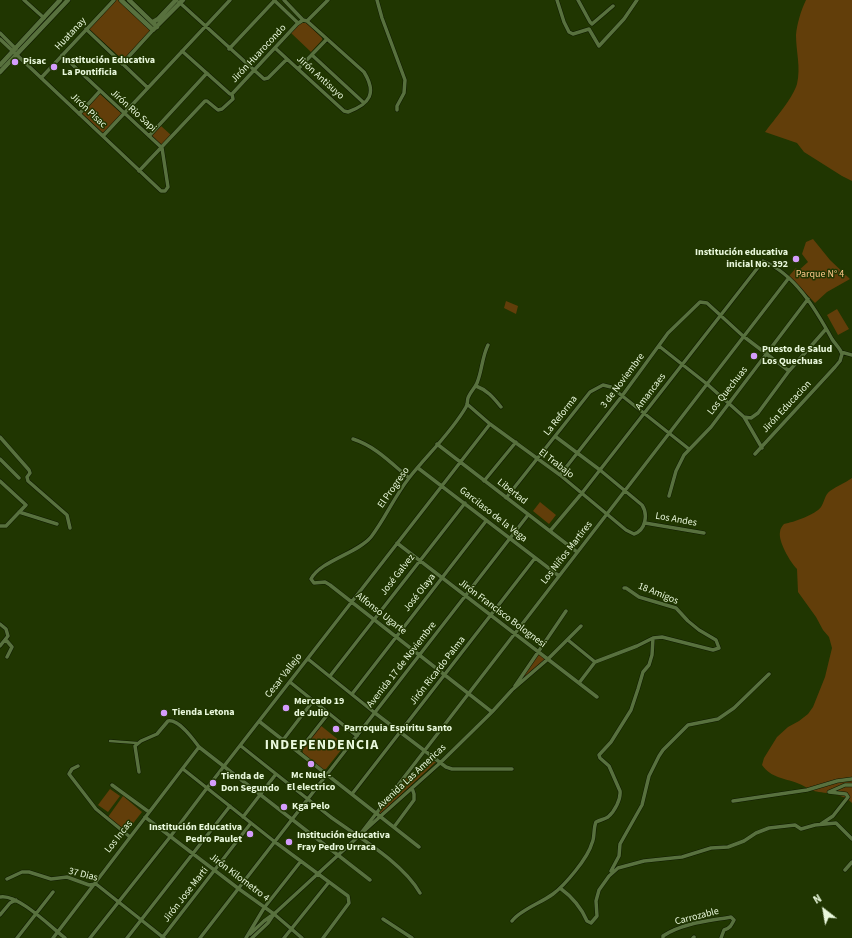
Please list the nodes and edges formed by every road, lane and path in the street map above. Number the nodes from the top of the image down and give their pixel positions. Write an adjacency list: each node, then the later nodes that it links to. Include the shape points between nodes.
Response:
1 (24, 0): 17 (street)
2 (60, 0): 17 (street)
3 (68, 0): 29 (street)
4 (114, 0): 23 (street, Huatanay)
5 (121, 0): 22 (street)
6 (129, 0): 19 (street)
7 (230, 0): 21 (street)
8 (275, 0): 20 (street); 28 (street)
9 (284, 0): 18 (street)
10 (328, 0): 18 (street, Jirón Huarocondo)
11 (377, 0): 45 (street, via 405,80 404,93)
12 (557, 0): 14 (street, via 569,32 573,34 589,29 598,46 624,19)
13 (578, 0): 16 (street, via 592,24)
14 (637, 0)
15 (179, 1): 19 (street); 21 (street); 22 (street)
16 (613, 6)
17 (44, 18): 29 (street)
18 (305, 21): 20 (street, Jirón Huarocondo); 26 (street)
19 (153, 22): 22 (street)
20 (298, 23): 27 (street, Jirón Huarocondo)
21 (205, 27): 28 (street); 30 (street)
22 (155, 28): 34 (street)
23 (86, 30): 31 (street, Huatanay); 34 (street)
24 (0, 33): 29 (street, Jirón Pisac)
25 (0, 39): 29 (street, Jirón Pisac)
26 (327, 39): 32 (street); 44 (street, via 366,76 371,92)
27 (275, 48): 33 (street, Jirón Antisuyo); 37 (street, Jirón Huarocondo)
28 (229, 49): 37 (street)
29 (16, 51): 35 (street); 38 (street); 40 (street, Jirón Pisac)
30 (182, 51): 39 (street); 41 (street)
31 (62, 55): 40 (street, Huatanay); 42 (street, Jirón Rio Sapi)
32 (312, 55): 36 (street); 44 (street)
33 (287, 59): 36 (street, Jirón Antisuyo); 37 (street, via 264,80)
34 (122, 64): 41 (street)
35 (0, 65)
36 (298, 69): 44 (street, Jirón Antisuyo, via 344,111 350,112)
37 (253, 71): 43 (street, Jirón Huarocondo)
38 (0, 72)
39 (207, 73): 43 (street); 49 (street)
40 (41, 78): 46 (street, Jirón Pisac)
41 (148, 88): 47 (street)
42 (100, 91): 46 (street); 47 (street, Jirón Rio Sapi)
43 (232, 94): 50 (street, Jirón Huarocondo, via 233,99 220,110 205,101)
44 (364, 103)
45 (396, 110)
46 (79, 114): 48 (street, Jirón Pisac)
47 (124, 114): 48 (street); 49 (street, Jirón Rio Sapi)
48 (103, 136): 51 (street, Jirón Pisac)
49 (149, 136): 50 (street, Jirón Rio Sapi)
50 (162, 148): 51 (street, Jirón Huarocondo); 51 (street, Jirón Pisac, via 168,187 165,191 161,191)
51 (139, 171)
52 (788, 279): 53 (street); 54 (street, Amancaes, via 763,261); 56 (street, Los Niños Martires)
53 (808, 299): 55 (street); 60 (street, Los Quechuas)
54 (720, 315): 56 (street); 58 (street, 3 de Noviembre, via 707,303 698,304 668,333); 62 (street, Amancaes)
55 (826, 329): 59 (street); 63 (street)
56 (743, 336): 60 (street); 64 (street, Los Niños Martires)
57 (488, 345): 65 (street, El Progreso)
58 (659, 346): 62 (street); 66 (street, 3 de Noviembre)
59 (841, 352): 61 (street); 79 (street, Jirón Educacion, via 841,358 835,367)
60 (766, 354): 63 (street); 67 (street, Los Quechuas)
61 (852, 355)
62 (682, 364): 64 (street); 70 (street, Amancaes)
63 (789, 371): 71 (street, via 758,413 751,418)
64 (707, 384): 67 (street); 73 (street, Los Niños Martires)
65 (476, 386): 68 (street, El Progreso, via 468,397); 69 (street, via 489,392)
66 (622, 396): 70 (street); 75 (street, La Reforma, via 603,384 590,392); 81 (street, 3 de Noviembre)
67 (729, 403): 71 (street); 80 (street, Los Quechuas)
68 (467, 404): 72 (street, El Trabajo); 78 (street, El Progreso)
69 (501, 407)
70 (644, 413): 73 (street); 87 (street, Amancaes)
71 (744, 418): 79 (street)
72 (490, 424): 77 (street, El Trabajo); 85 (street, Cesar Vallejo)
73 (669, 434): 80 (street); 94 (street, Los Niños Martires)
74 (0, 437): 106 (street, via 29,470 28,481 67,515)
75 (556, 437): 81 (street); 84 (street, La Reforma)
76 (353, 439): 90 (street, via 373,448)
77 (516, 442): 84 (street, El Trabajo); 92 (street)
78 (437, 444): 85 (street, Libertad); 86 (street, El Progreso)
79 (762, 448): 82 (street, Jirón Educacion)
80 (689, 450): 96 (street, Los Quechuas, via 676,470)
81 (578, 453): 87 (street); 88 (street, 3 de Noviembre)
82 (755, 454)
83 (0, 459): 89 (street)
84 (537, 459): 88 (street, El Trabajo); 97 (street, La Reforma)
85 (460, 463): 92 (street, Libertad); 93 (street, Cesar Vallejo)
86 (418, 468): 90 (street, El Progreso); 93 (street, Garcilaso de la Vega)
87 (600, 470): 94 (street); 95 (street, Amancaes)
88 (560, 475): 95 (street, El Trabajo)
89 (20, 478)
90 (409, 478): 116 (street, El Progreso, via 369,539 329,563 315,574 312,579)
91 (0, 481): 99 (street, via 26,505)
92 (484, 481): 97 (street, Libertad)
93 (442, 486): 98 (street, Garcilaso de la Vega); 110 (street, Cesar Vallejo)
94 (625, 491): 100 (street, Los Niños Martires); 103 (street, via 642,505 646,512)
95 (582, 493): 100 (street, El Trabajo); 107 (street, Amancaes)
96 (669, 496)
97 (506, 498): 101 (street, Libertad)
98 (465, 503): 102 (street, Garcilaso de la Vega); 113 (street, José Galvez)
99 (19, 512): 104 (street); 105 (street, via 6,526)
100 (607, 514): 103 (street, El Trabajo, via 632,533 637,533); 111 (street, Los Niños Martires)
101 (528, 515): 107 (street, Libertad); 109 (street, Avenida 17 de Noviembre)
102 (486, 521): 109 (street, Garcilaso de la Vega); 115 (street, José Olaya)
103 (645, 523): 108 (street, Los Andes)
104 (57, 524)
105 (0, 526)
106 (70, 528)
107 (550, 531): 111 (street, Libertad)
108 (704, 533)
109 (510, 539): 112 (street, Garcilaso de la Vega); 118 (street, Avenida 17 de Noviembre)
110 (397, 543): 113 (street, Jirón Francisco Bolognesi); 119 (street, Cesar Vallejo)
111 (577, 552): 114 (street, Los Niños Martires)
112 (535, 558): 114 (street, Garcilaso de la Vega); 121 (street, Jirón Ricardo Palma)
113 (420, 561): 115 (street, Jirón Francisco Bolognesi); 122 (street, José Galvez)
114 (559, 576): 125 (street, Los Niños Martires)
115 (442, 578): 118 (street, Jirón Francisco Bolognesi); 126 (street, José Olaya)
116 (314, 582): 119 (street, Alfonso Ugarte, via 326,582)
117 (624, 588): 127 (street, 18 Amigos, via 645,599 676,608 694,626 716,640 719,648 713,650 662,637)
118 (465, 596): 121 (street, Jirón Francisco Bolognesi); 132 (street, Avenida 17 de Noviembre)
119 (352, 601): 122 (street, Alfonso Ugarte); 134 (street, Cesar Vallejo)
120 (566, 611): 131 (street)
121 (490, 616): 125 (street, Jirón Francisco Bolognesi); 138 (street, Jirón Ricardo Palma)
122 (374, 619): 126 (street, Alfonso Ugarte); 139 (street, José Galvez)
123 (0, 624): 128 (street, via 8,634)
124 (581, 626): 129 (street, Avenida Las Americas)
125 (514, 634): 131 (street, Jirón Francisco Bolognesi); 143 (street, Los Niños Martires)
126 (396, 636): 132 (street, Alfonso Ugarte); 144 (street, José Olaya)
127 (653, 638): 136 (street); 205 (street, via 651,660 643,672 631,710 611,742 599,755 609,766 618,783 620,795 608,817 596,822 592,844 586,857)
128 (6, 640): 130 (street); 133 (street, via 12,647)
129 (568, 640): 135 (street, Avenida Las Americas); 136 (street)
130 (0, 646)
131 (539, 652): 135 (street, Jirón Francisco Bolognesi); 142 (street)
132 (420, 655): 138 (street, Alfonso Ugarte); 148 (street, Avenida 17 de Noviembre)
133 (7, 657)
134 (308, 659): 139 (street); 140 (street, Cesar Vallejo)
135 (548, 659): 141 (street, Jirón Francisco Bolognesi); 142 (street, Avenida Las Americas)
136 (596, 662): 141 (street)
137 (769, 674): 203 (street, via 734,708 718,719 685,727 663,750 649,776 639,812 620,844 616,864)
138 (445, 675): 143 (street, Alfonso Ugarte); 151 (street, Jirón Ricardo Palma)
139 (330, 676): 144 (street)
140 (290, 682): 146 (street); 150 (street, Cesar Vallejo)
141 (579, 683): 145 (street, Jirón Francisco Bolognesi)
142 (512, 690): 147 (street, Avenida Las Americas)
143 (468, 693): 147 (street, Alfonso Ugarte); 158 (street, Los Niños Martires)
144 (352, 694): 148 (street)
145 (597, 697)
146 (313, 701): 149 (street); 153 (street)
147 (492, 712): 160 (street, Avenida Las Americas)
148 (375, 713): 151 (street); 152 (street, Avenida 17 de Noviembre)
149 (328, 714): 152 (street); 159 (street)
150 (260, 722): 153 (street); 156 (street, Cesar Vallejo)
151 (400, 733): 158 (street); 174 (street, Jirón Ricardo Palma)
152 (357, 736): 167 (street, Avenida 17 de Noviembre)
153 (283, 740): 159 (street)
154 (110, 741): 155 (street)
155 (137, 743): 157 (street, via 158,734 168,721 172,720 188,733); 165 (street, via 135,750)
156 (241, 746): 162 (street, Cesar Vallejo); 166 (street)
157 (199, 748): 162 (street); 163 (street, Los Incas)
158 (425, 751): 160 (street); 179 (street, Los Niños Martires)
159 (298, 752): 167 (street)
160 (440, 763): 164 (street, via 452,769); 172 (street, Avenida Las Americas)
161 (78, 766): 187 (street, via 69,774 96,809)
162 (224, 767): 171 (street, Cesar Vallejo); 173 (street)
163 (183, 769): 171 (street); 178 (street, Los Incas)
164 (512, 769)
165 (139, 772)
166 (276, 774): 173 (street); 175 (street)
167 (326, 775): 174 (street); 175 (street, Avenida 17 de Noviembre)
168 (852, 779): 176 (street, via 807,790)
169 (852, 784): 185 (street, via 829,792 846,794 848,797 833,816)
170 (112, 786): 178 (street)
171 (207, 788): 177 (street); 188 (street, Cesar Vallejo)
172 (412, 788): 182 (street, Avenida Las Americas); 186 (street, via 414,800)
173 (260, 794): 181 (street); 183 (street)
174 (352, 794): 179 (street)
175 (308, 799): 183 (street, Avenida 17 de Noviembre); 189 (street)
176 (733, 801)
177 (230, 806): 181 (street); 193 (street)
178 (149, 812): 180 (street, Los Incas)
179 (376, 814): 182 (street); 189 (street, Los Niños Martires)
180 (145, 817): 187 (street, Los Incas); 188 (street, Jirón Kilometro 4)
181 (243, 817): 184 (street)
182 (381, 817): 186 (street); 189 (street, Avenida Las Americas)
183 (293, 819): 191 (street, Avenida 17 de Noviembre); 194 (street)
184 (252, 823): 191 (street); 197 (street, Jirón Jose Marti)
185 (820, 825): 190 (street, via 836,824); 203 (street, via 801,829 795,825 769,828 728,847 701,850 682,857 629,864 618,868)
186 (394, 827): 192 (street)
187 (130, 837): 204 (street, Los Incas)
188 (170, 837): 193 (street, Jirón Kilometro 4); 211 (street, Cesar Vallejo)
189 (358, 837): 194 (street, Avenida Las Americas); 208 (street, via 397,866)
190 (852, 839)
191 (275, 842): 195 (street); 206 (street, Avenida 17 de Noviembre)
192 (419, 847)
193 (193, 853): 197 (street, Jirón Kilometro 4); 217 (street)
194 (338, 855): 199 (street, Avenida Las Americas); 201 (street)
195 (301, 861): 199 (street); 212 (street)
196 (852, 862): 198 (street)
197 (215, 870): 206 (street, Jirón Kilometro 4); 227 (street, Jirón Jose Marti)
198 (845, 870)
199 (318, 873): 202 (street); 214 (street, Avenida Las Americas)
200 (7, 879): 204 (street, 37 Dias, via 22,872 29,872 51,879 67,877 89,885)
201 (370, 880)
202 (329, 882): 219 (street); 233 (street, via 348,896 349,903)
203 (604, 882): 205 (street, via 596,901 597,916 591,923 586,921 572,897)
204 (96, 884): 211 (street, 37 Dias); 220 (street, Los Incas)
205 (560, 888): 218 (street)
206 (238, 889): 212 (street, Jirón Kilometro 4); 228 (street, Avenida 17 de Noviembre)
207 (53, 892): 213 (street)
208 (420, 894)
209 (0, 897): 210 (street)
210 (16, 900): 213 (street); 215 (street, via 10,902)
211 (118, 902): 217 (street, 37 Dias); 225 (street, Cesar Vallejo)
212 (264, 908): 214 (street, Jirón Kilometro 4); 229 (street)
213 (36, 914): 220 (street); 222 (street)
214 (274, 914): 219 (street, Jirón Kilometro 4); 229 (street); 230 (street, Avenida Las Americas)
215 (0, 915)
216 (383, 919): 234 (street)
217 (141, 920): 226 (street); 227 (street, 37 Dias)
218 (512, 921)
219 (291, 929): 231 (street); 232 (street, Jirón Kilometro 4)
220 (57, 932): 223 (street, Los Incas); 224 (street)
221 (663, 937): 235 (street, Carrozable, via 668,932 682,927 731,917 734,920 730,928 724,930)
222 (17, 938)
223 (53, 938)
224 (65, 938)
225 (90, 938)
226 (127, 938)
227 (163, 938)
228 (200, 938)
229 (246, 938)
230 (252, 938)
231 (284, 938)
232 (302, 938)
233 (323, 938)
234 (412, 938)
235 (721, 938)

